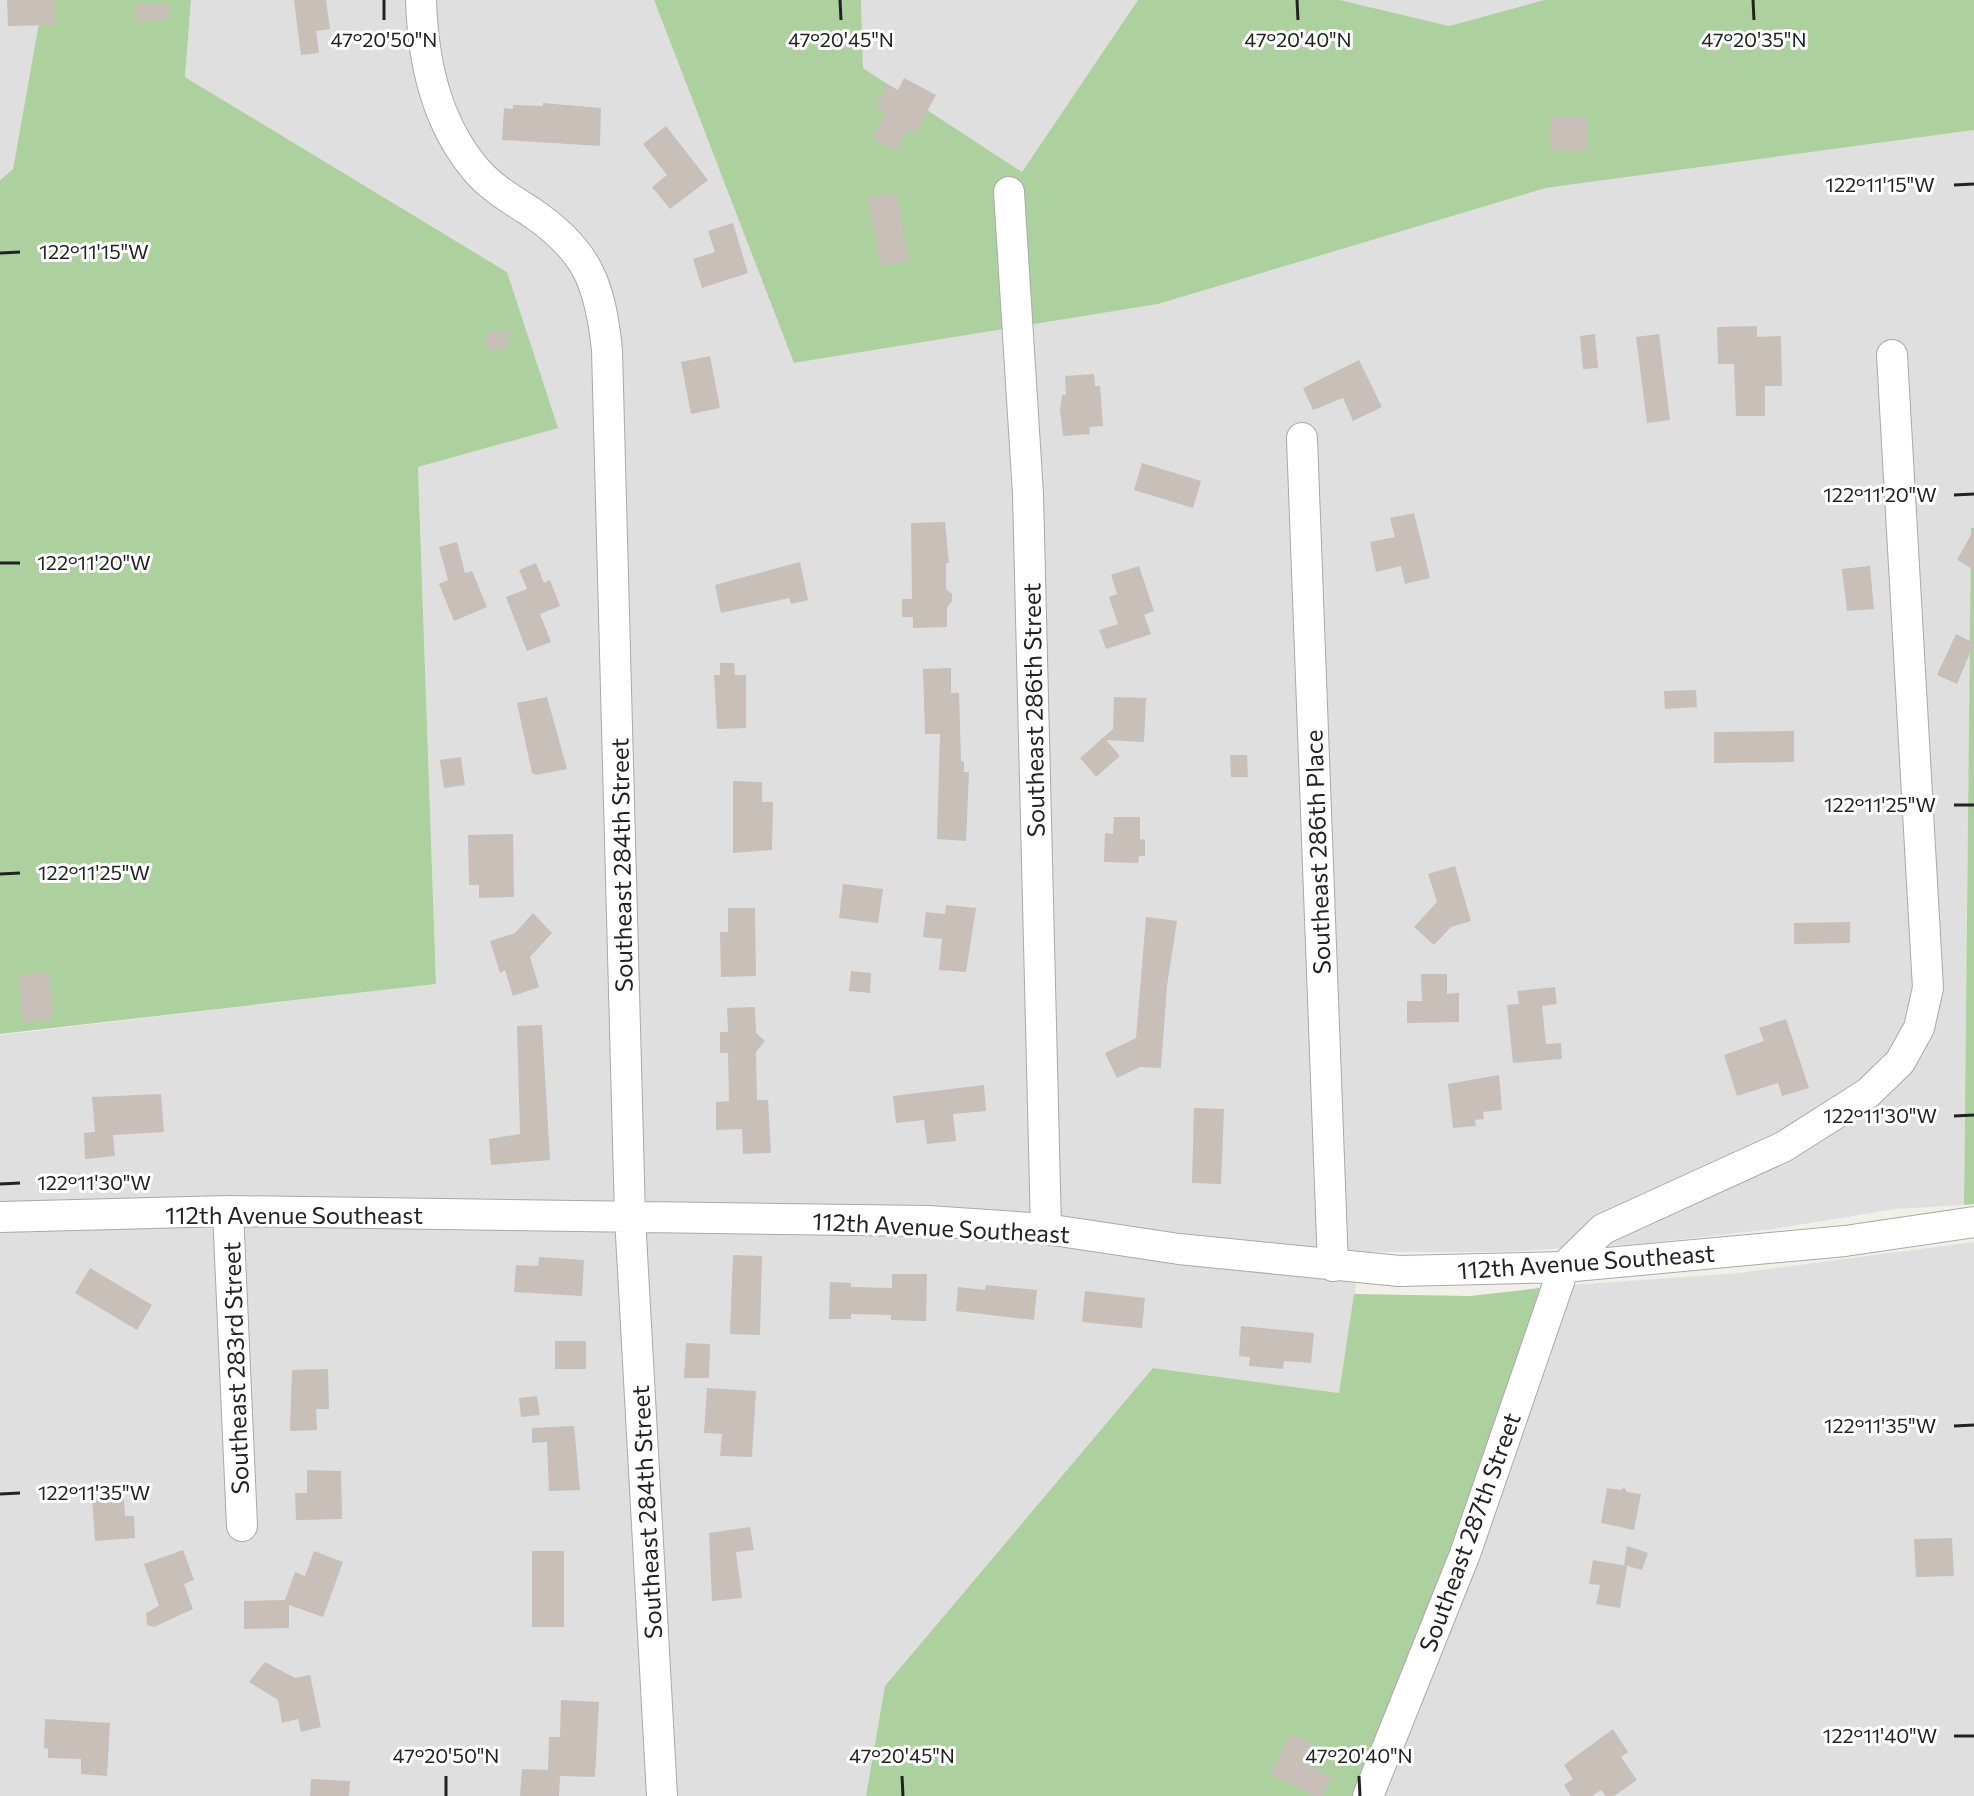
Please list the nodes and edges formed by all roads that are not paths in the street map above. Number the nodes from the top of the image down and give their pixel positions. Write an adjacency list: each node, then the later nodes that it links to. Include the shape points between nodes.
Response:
1 (421, 0): 7 (street, Southeast 284th Street, via 430,78 457,143 493,186 560,232 589,270 602,304)
2 (1009, 192): 9 (street, Southeast 286th Street, via 1028,494)
3 (1892, 355): 11 (street, via 1928,988 1919,1028 1900,1062 1868,1093 1783,1147 1603,1229)
4 (1302, 438): 10 (street, Southeast 286th Place)
5 (228, 1211): 6 (street, 112th Avenue Southeast); 7 (street, 112th Avenue Southeast); 12 (street, Southeast 283rd Street)
6 (0, 1217)
7 (630, 1217): 9 (street, 112th Avenue Southeast, via 928,1221); 13 (street, Southeast 284th Street)
8 (1974, 1222): 11 (street, 112th Avenue Southeast, via 1845,1241)
9 (1046, 1229): 10 (street, 112th Avenue Southeast)
10 (1333, 1266): 11 (street, 112th Avenue Southeast, via 1399,1271)
11 (1564, 1267): 14 (street, Southeast 287th Street, via 1465,1554)
12 (242, 1526)
13 (662, 1796)
14 (1368, 1796)

